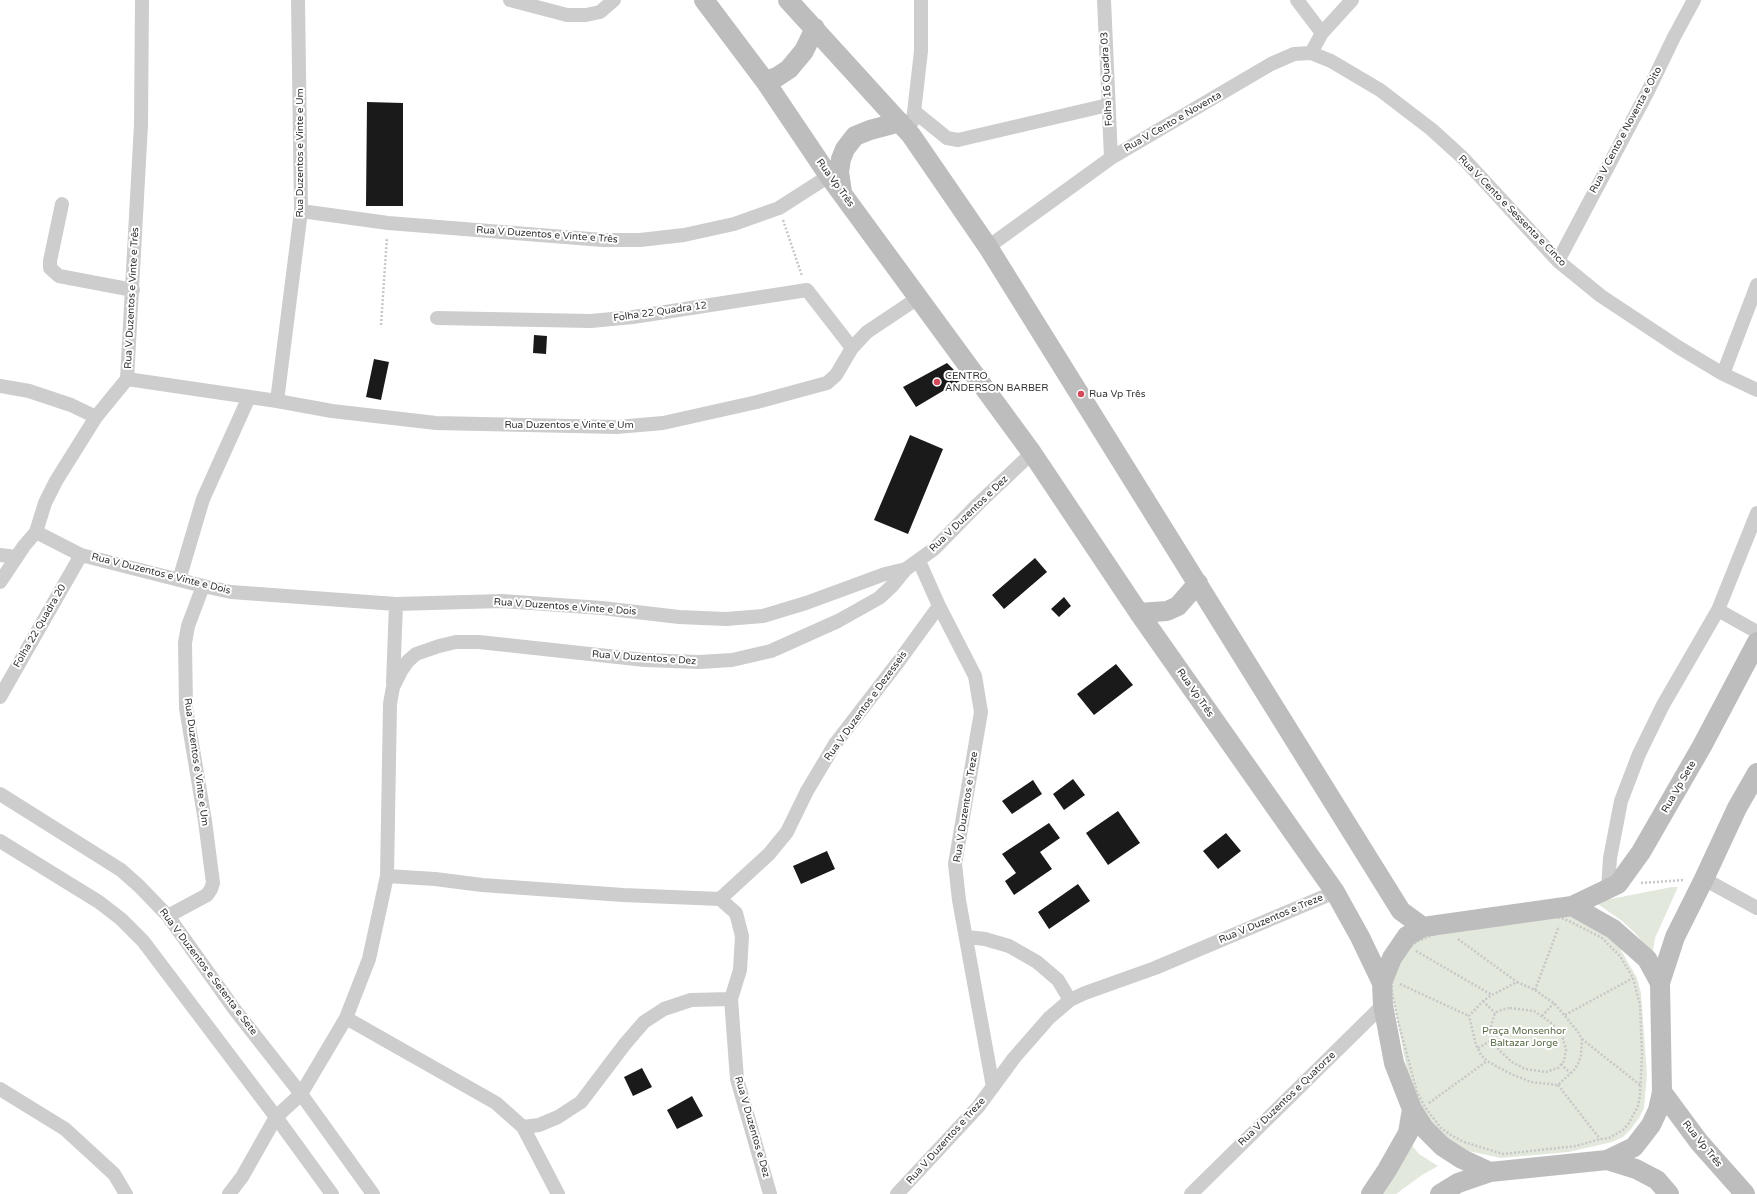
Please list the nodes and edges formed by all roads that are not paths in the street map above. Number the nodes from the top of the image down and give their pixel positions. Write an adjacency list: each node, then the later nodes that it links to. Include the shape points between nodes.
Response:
1 (142, 0): 26 (street, Rua V Duzentos e Vinte e Três, via 141,125)
2 (298, 0): 22 (street, Rua Duzentos e Vinte e Um)
3 (510, 0): 4 (street, via 567,15 586,16 600,12)
4 (614, 0)
5 (704, 0): 15 (main road, Rua Vp Três)
6 (788, 0): 12 (main road)
7 (921, 0): 17 (street, via 921,51)
8 (1104, 0): 16 (street, Folha 16 Quadra 03)
9 (1297, 0): 13 (street)
10 (1352, 0): 13 (street)
11 (1694, 0): 24 (street, Rua V Cento e Noventa e Oito)
12 (815, 28): 15 (main road, via 793,65 777,77); 17 (main road)
13 (1322, 33): 14 (street)
14 (1311, 53): 18 (street, Rua V Cento e Noventa, via 1294,54 1271,64); 24 (street, Rua V Cento e Sessenta e Cinco, via 1331,61 1380,90 1431,130 1463,158)
15 (765, 81): 19 (main road, Rua Vp Três)
16 (1108, 105): 17 (street, via 958,140); 18 (street, Folha 16 Quadra 03)
17 (909, 123): 20 (main road, via 870,130 855,136 845,148 841,159 839,172); 23 (main road)
18 (1111, 158): 23 (street, Rua V Cento e Noventa)
19 (829, 176): 20 (main road, Rua Vp Três); 22 (street, Rua V Duzentos e Vinte e Três, via 779,208 734,224 684,235 640,240 603,240 388,222)
20 (842, 192): 27 (main road, Rua Vp Três)
21 (62, 204): 26 (street, via 50,268 59,276)
22 (302, 211): 35 (street, Rua Duzentos e Vinte e Um)
23 (988, 247): 47 (main road)
24 (1558, 261): 30 (street, Rua V Cento e Sessenta e Cinco, via 1601,296)
25 (1757, 285): 30 (street)
26 (133, 290): 31 (street, Rua V Duzentos e Vinte e Três)
27 (918, 298): 29 (street, Rua Duzentos e Vinte e Um, via 867,332); 37 (main road, Rua Vp Três)
28 (438, 318): 29 (street, Folha 22 Quadra 12, via 591,321 633,317 807,290)
29 (852, 348): 35 (street, Rua Duzentos e Vinte e Um, via 836,375 827,383 663,423 617,427 436,422 332,411)
30 (1723, 374): 33 (street, Rua V Cento e Sessenta e Cinco)
31 (127, 379): 34 (street, Rua Duzentos e Vinte e Um); 36 (street, Rua V Duzentos e Vinte e Três)
32 (0, 386): 36 (street, via 29,391 71,405)
33 (1757, 390)
34 (249, 397): 35 (street, Rua Duzentos e Vinte e Um); 45 (street, via 203,499)
35 (277, 401)
36 (96, 417): 39 (street, Rua V Duzentos e Vinte e Três, via 50,492)
37 (1032, 453): 43 (street, Rua V Duzentos e Dez, via 940,544); 52 (main road, Rua Vp Três)
38 (1757, 512): 51 (street)
39 (36, 532): 40 (street, Rua V Duzentos e Vinte e Dois); 42 (street, Rua V Duzentos e Vinte e Três)
40 (81, 554): 45 (street, Rua V Duzentos e Vinte e Dois); 56 (street, Folha 22 Quadra 20)
41 (0, 555): 42 (street)
42 (16, 557): 46 (street, Rua V Duzentos e Vinte e Três)
43 (919, 560): 44 (street, Rua V Duzentos e Dez); 50 (street, Rua V Duzentos e Treze)
44 (906, 569): 49 (street, Rua V Duzentos e Vinte e Dois, via 763,616 734,618 679,617 602,608 502,601); 55 (street, Rua V Duzentos e Dez, via 879,598 838,621 771,651 732,660 645,660 479,642 456,642 416,654 401,671)
45 (179, 580): 48 (street, Rua V Duzentos e Vinte e Dois)
46 (0, 582)
47 (1198, 583): 52 (main road, via 1178,606 1167,611); 68 (main road, via 1401,911)
48 (202, 586): 49 (street, Rua V Duzentos e Vinte e Dois, via 245,594); 67 (street, Rua Duzentos e Vinte e Um, via 185,643 186,708 213,882 207,895)
49 (396, 604): 55 (street)
50 (939, 606): 64 (street, Rua V Duzentos e Dezesseis, via 836,744 807,791 787,832 769,854); 69 (street, Rua V Duzentos e Treze, via 975,676 981,712 956,864 959,900)
51 (1718, 610): 53 (street); 62 (street, via 1663,705 1639,754 1621,801 1610,858)
52 (1139, 613): 63 (main road, Rua Vp Três)
53 (1757, 632)
54 (1757, 642): 62 (main road, Rua Vp Sete, via 1702,746 1641,852)
55 (393, 687): 60 (street, Rua V Duzentos e Dez, via 390,704)
56 (0, 697)
57 (1757, 773): 61 (main road, via 1737,808)
58 (0, 794): 67 (street, Rua V Duzentos e Setenta e Sete, via 121,870)
59 (0, 841): 81 (street, via 99,902 121,919 143,942)
60 (387, 876): 64 (street, via 616,894); 75 (street, Rua V Duzentos e Dez, via 369,959)
61 (1704, 879): 65 (street); 71 (main road, via 1675,937)
62 (1613, 886): 66 (main road, Rua Vp Sete)
63 (1334, 892): 70 (main road, Rua Vp Três); 73 (street, Rua V Duzentos e Treze, via 1155,968)
64 (720, 899): 72 (street, Rua V Duzentos e Dez, via 736,913 742,936 740,970)
65 (1757, 908)
66 (1567, 912): 68 (main road, Rua Vp Sete); 71 (main road, via 1613,928 1647,959)
67 (168, 916): 79 (street, Rua V Duzentos e Setenta e Sete, via 235,1010)
68 (1423, 927): 70 (main road, via 1407,936 1392,958)
69 (967, 936): 73 (street, via 1009,946 1037,962 1058,980); 76 (street, Rua V Duzentos e Treze)
70 (1387, 982): 74 (main road)
71 (1660, 983): 78 (main road)
72 (731, 999): 82 (street, via 691,1000 664,1009 644,1022 581,1102 558,1117); 90 (street, Rua V Duzentos e Dez, via 737,1079)
73 (1070, 1000): 76 (street, Rua V Duzentos e Treze, via 1049,1018)
74 (1383, 1005): 80 (main road, via 1394,1063); 92 (street, Rua V Duzentos e Quatorze)
75 (346, 1018): 79 (street, Rua V Duzentos e Dez); 82 (street, via 496,1103)
76 (993, 1087): 91 (street, Rua V Duzentos e Treze, via 978,1107)
77 (0, 1089): 85 (street, via 65,1129 114,1174)
78 (1662, 1092): 83 (main road, via 1651,1125 1634,1148); 96 (main road, Rua Vp Três, via 1699,1142)
79 (301, 1094): 81 (street, Rua V Duzentos e Dez); 88 (street, Rua V Duzentos e Setenta e Sete)
80 (1412, 1109): 84 (main road, via 1424,1128 1442,1146); 93 (main road, via 1408,1134)
81 (276, 1117): 86 (street, Rua V Duzentos e Dez, via 242,1177); 87 (street)
82 (523, 1128): 89 (street)
83 (1607, 1160): 84 (main road); 95 (main road, via 1636,1168 1657,1180)
84 (1490, 1172): 94 (main road, via 1458,1183)
85 (126, 1194)
86 (229, 1194)
87 (332, 1194)
88 (373, 1194)
89 (558, 1194)
90 (770, 1194)
91 (897, 1194)
92 (1191, 1194)
93 (1371, 1194)
94 (1440, 1194)
95 (1669, 1194)
96 (1745, 1194)

